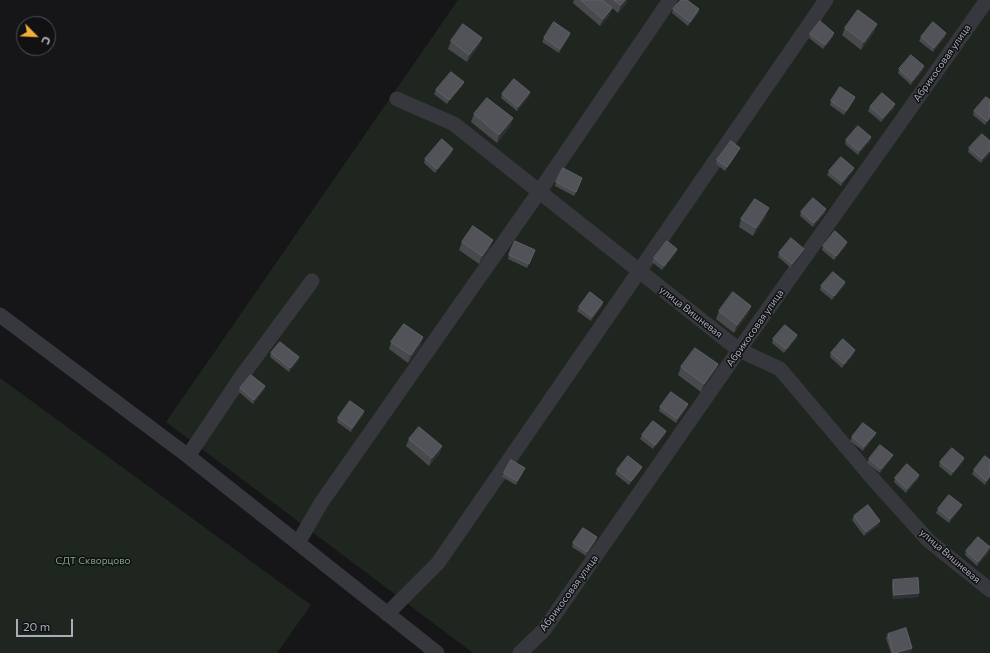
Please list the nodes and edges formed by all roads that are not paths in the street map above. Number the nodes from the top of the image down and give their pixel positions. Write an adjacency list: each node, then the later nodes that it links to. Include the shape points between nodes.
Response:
1 (670, 0): 5 (street)
2 (826, 0): 6 (street)
3 (987, 0): 9 (street, Абрикосовая улица)
4 (397, 99): 5 (street, улица Вишневая, via 454,124)
5 (539, 192): 6 (street, улица Вишневая); 11 (street, via 321,503)
6 (639, 271): 9 (street, улица Вишневая); 13 (street, via 438,562)
7 (312, 281): 10 (street, via 244,373)
8 (0, 315): 10 (street)
9 (739, 350): 12 (street, улица Вишневая, via 780,369 929,541); 15 (street, Абрикосовая улица, via 544,630)
10 (188, 456): 11 (street)
11 (298, 543): 13 (street)
12 (990, 590)
13 (387, 614): 14 (street)
14 (437, 653)
15 (520, 653)

